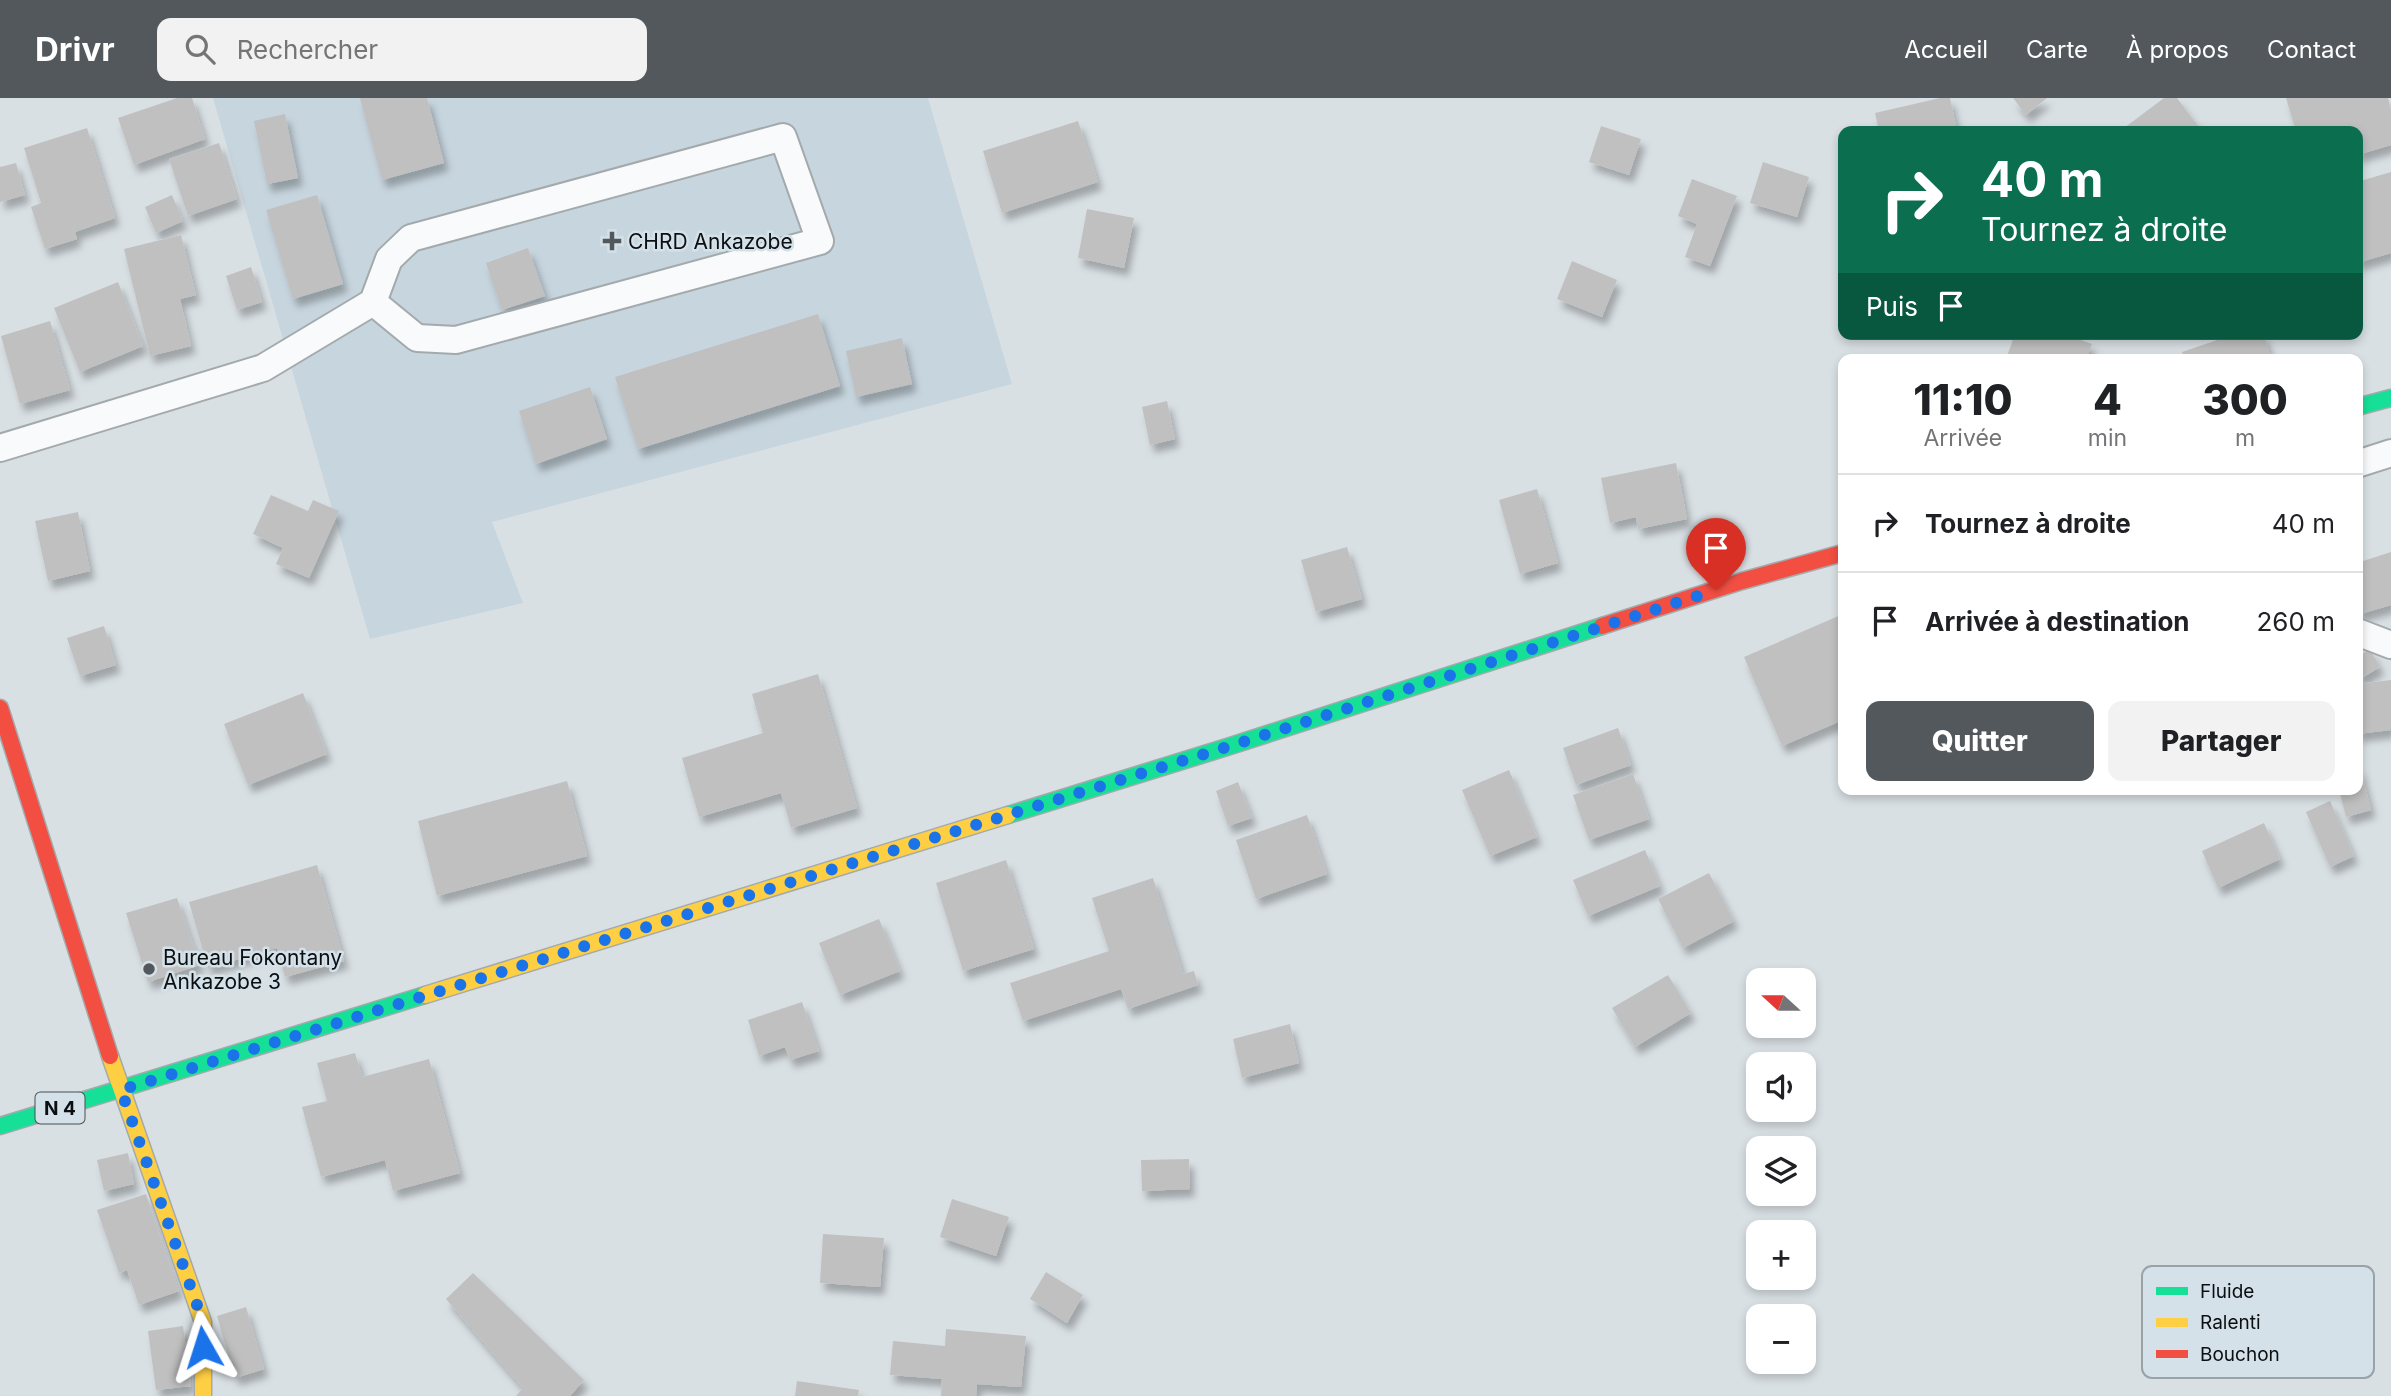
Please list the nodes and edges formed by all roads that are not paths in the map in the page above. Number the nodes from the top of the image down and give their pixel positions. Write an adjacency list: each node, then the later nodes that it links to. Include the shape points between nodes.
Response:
1 (373, 302): 1 (lane, via 390,259 411,238 783,138 820,241 456,340 417,338); 4 (lane, via 263,368)
2 (2391, 398): 3 (main road)
3 (2363, 405)
4 (0, 448)
5 (2391, 453): 6 (lane)
6 (2363, 462)
7 (1838, 554): 11 (main road, N 4)
8 (2363, 634): 9 (lane)
9 (2391, 645)
10 (0, 708): 11 (main road)
11 (121, 1090): 12 (main road, N 4); 13 (main road, via 203,1322)
12 (0, 1126)
13 (203, 1396)

